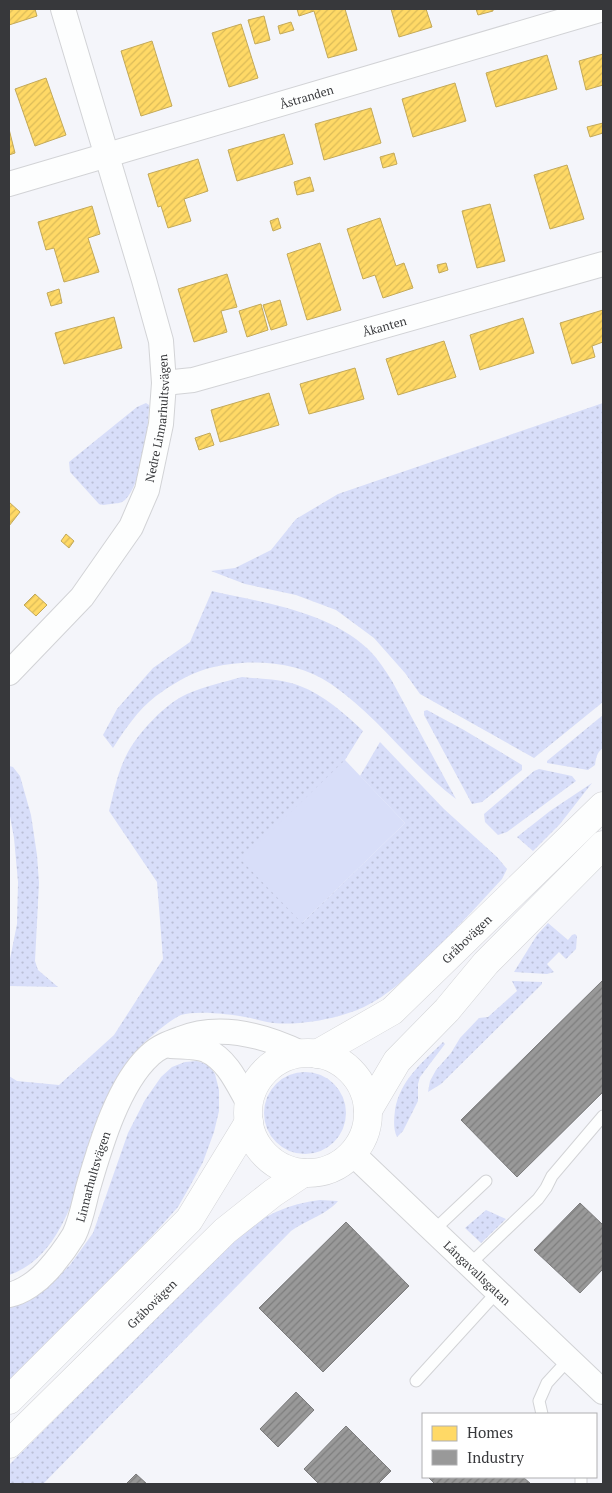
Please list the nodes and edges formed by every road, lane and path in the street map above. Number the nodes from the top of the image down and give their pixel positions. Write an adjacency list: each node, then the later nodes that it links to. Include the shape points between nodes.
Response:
1 (63, 9): 3 (street, Nedre Linnarhultsvägen)
2 (603, 9): 3 (street, Åstranden)
3 (107, 154): 4 (street, Åstranden); 6 (street, Nedre Linnarhultsvägen, via 161,341)
4 (9, 184)
5 (603, 264): 6 (street, Åkanten, via 193,380)
6 (164, 383): 7 (street, Nedre Linnarhultsvägen, via 161,424 147,490 131,528 82,596)
7 (9, 673)
8 (603, 806): 11 (main road, Gråbovägen, via 392,1011)
9 (603, 845): 12 (main road, Gråbovägen, via 486,963 447,1010 397,1061)
10 (164, 1045): 11 (street, Linnarhultsvägen, via 190,1035 232,1032 284,1044); 13 (street, via 205,1050 218,1058 229,1070); 21 (street, Linnarhultsvägen, via 150,1055 124,1088 98,1154 75,1233 42,1276 31,1285)
11 (310, 1054): 12 (main road, Gråbovägen, via 330,1058 353,1073 366,1096); 13 (main road, Gråbovägen, via 284,1058 267,1070 255,1085)
12 (368, 1110): 15 (main road, Gråbovägen, via 365,1133)
13 (249, 1114): 16 (main road, Gråbovägen, via 256,1144 267,1157 282,1167); 25 (main road, Gråbovägen, via 189,1220)
14 (603, 1116): 19 (lane, via 552,1176 538,1199)
15 (353, 1154): 16 (main road, Gråbovägen, via 330,1169); 18 (street, Långavallsgatan)
16 (304, 1173): 27 (main road, Gråbovägen, via 272,1193 224,1231)
17 (486, 1181): 18 (lane)
18 (434, 1230): 19 (street, Långavallsgatan)
19 (470, 1264): 20 (street, Långavallsgatan)
20 (498, 1291): 22 (street, Långavallsgatan); 23 (lane)
21 (9, 1294)
22 (569, 1359): 24 (street, Långavallsgatan); 26 (lane, via 547,1383 539,1401)
23 (416, 1381)
24 (603, 1392)
25 (9, 1400)
26 (542, 1413)
27 (9, 1444)

